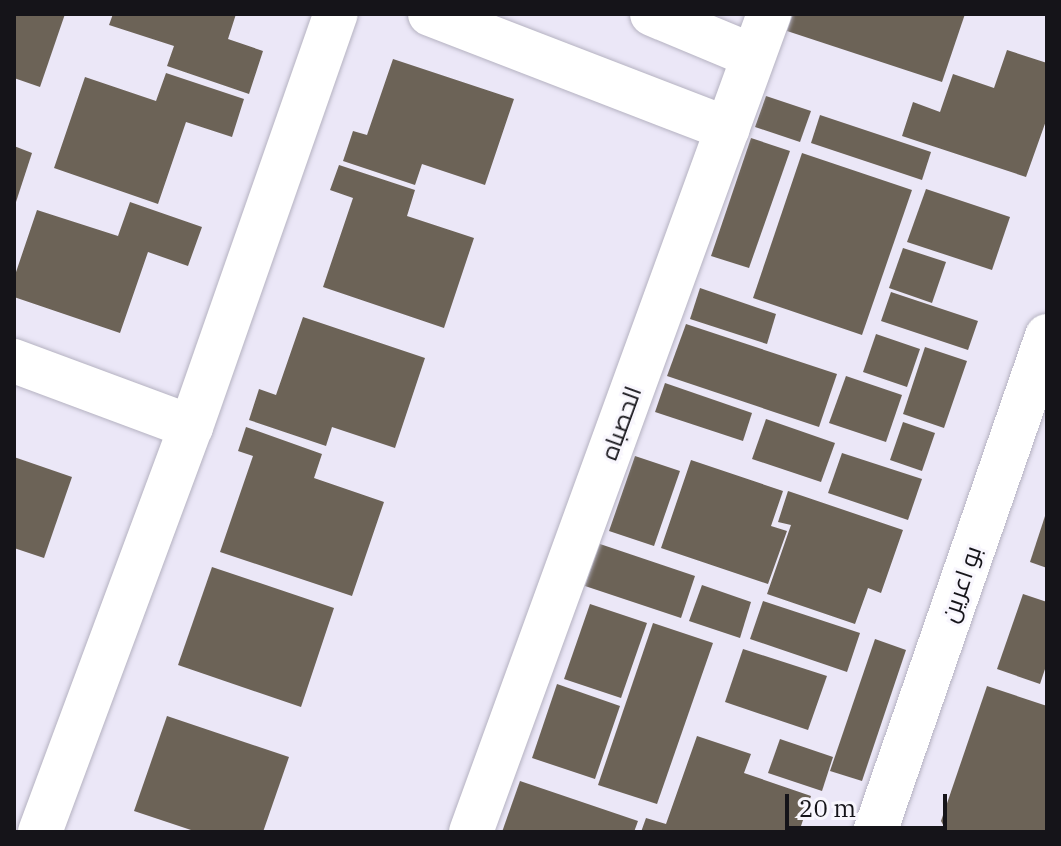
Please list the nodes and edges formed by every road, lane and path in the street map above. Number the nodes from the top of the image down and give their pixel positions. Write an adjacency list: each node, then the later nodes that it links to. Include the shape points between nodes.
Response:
1 (336, 14): 9 (street)
2 (430, 14): 6 (street)
3 (652, 14): 5 (street)
4 (769, 14): 5 (street, الحصباه)
5 (753, 56): 6 (street, الحصباه)
6 (728, 129): 11 (street, الحصباه)
7 (1045, 350): 12 (street, بو اعرين)
8 (14, 361): 9 (street)
9 (191, 427): 10 (street)
10 (40, 832)
11 (471, 832)
12 (875, 832)

